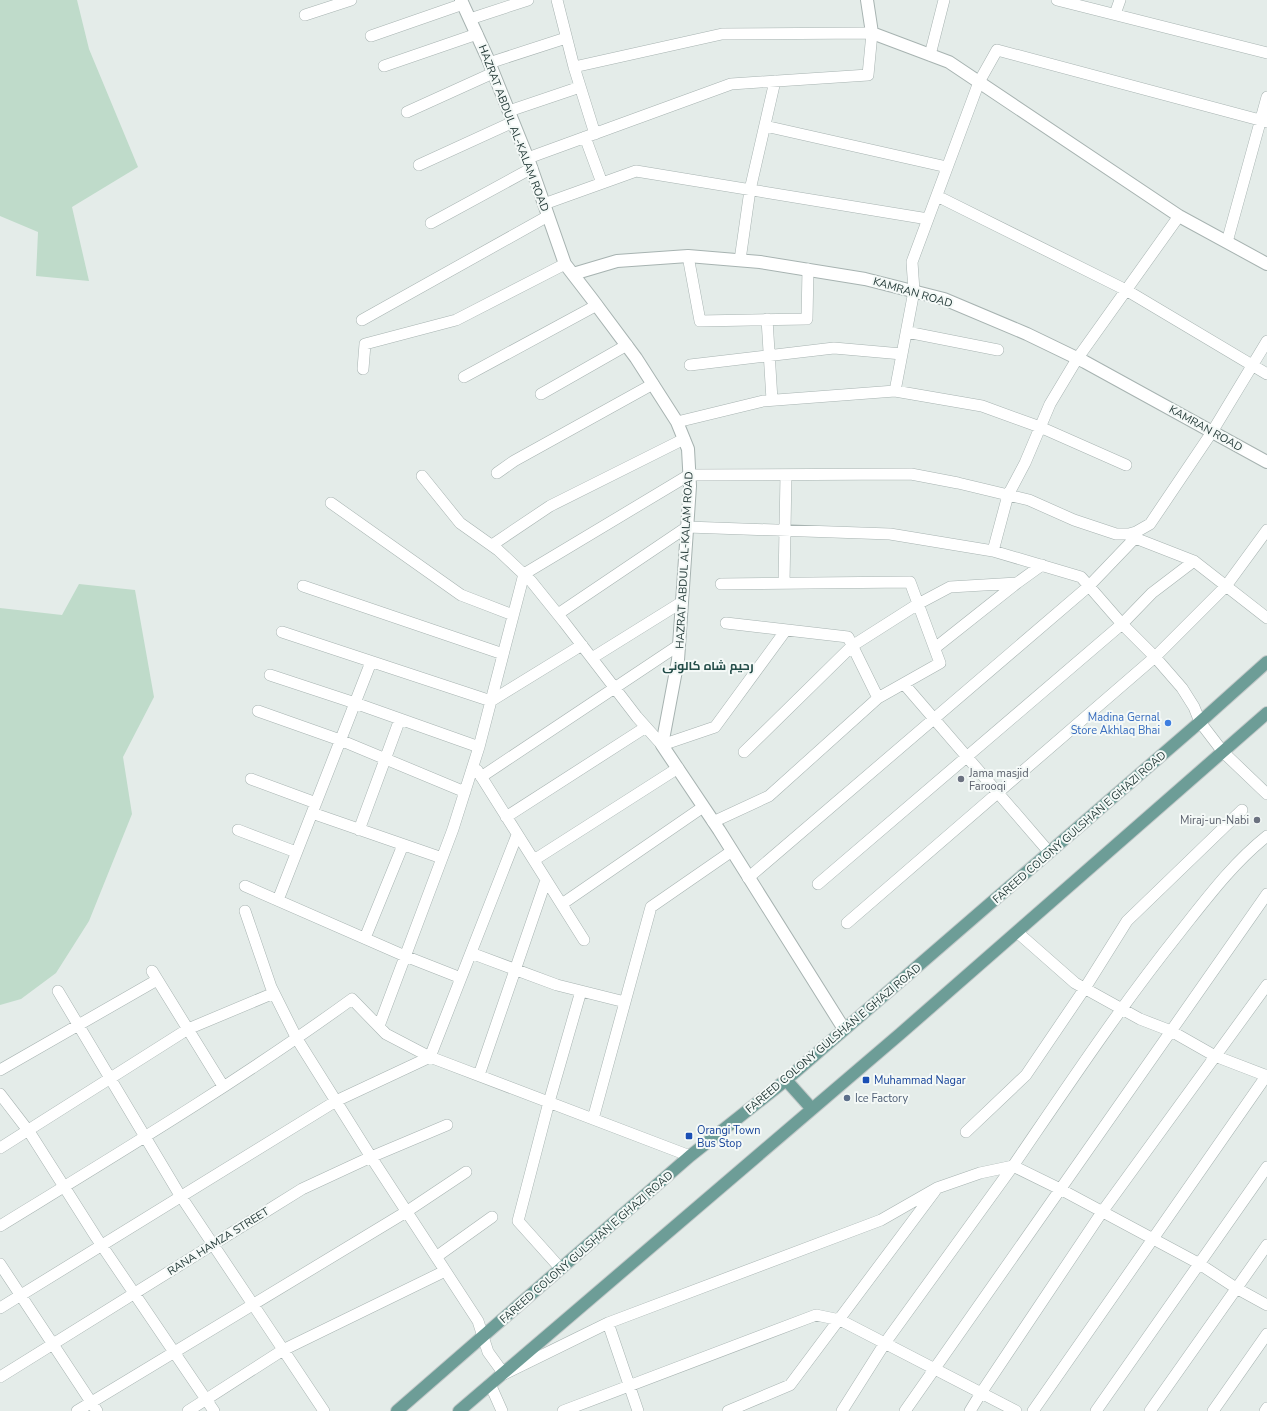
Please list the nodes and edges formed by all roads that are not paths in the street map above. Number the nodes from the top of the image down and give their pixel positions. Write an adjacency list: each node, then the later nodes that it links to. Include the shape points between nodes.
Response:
1 (351, 0): 10 (street)
2 (528, 0): 11 (street)
3 (557, 0): 15 (street)
4 (867, 0): 12 (street)
5 (944, 0): 17 (street)
6 (1057, 0): 9 (street)
7 (1120, 0): 9 (street)
8 (462, 2): 11 (street, HAZRAT ABDUL AL-KALAM ROAD); 14 (street)
9 (1115, 14): 16 (street)
10 (305, 15)
11 (470, 19): 13 (street, HAZRAT ABDUL AL-KALAM ROAD)
12 (872, 33): 17 (street); 19 (street, via 722,34); 21 (street, via 868,75)
13 (477, 34): 18 (street); 20 (street, HAZRAT ABDUL AL-KALAM ROAD)
14 (371, 36)
15 (566, 38): 19 (street); 20 (street)
16 (1267, 53)
17 (930, 55): 22 (street, via 949,62)
18 (384, 66)
19 (574, 67): 23 (street)
20 (491, 68): 25 (street); 26 (street, HAZRAT ABDUL AL-KALAM ROAD)
21 (775, 81): 28 (street); 29 (street, via 731,84)
22 (979, 82): 27 (street, via 997,50); 32 (street); 37 (street)
23 (580, 87): 26 (street); 29 (street)
24 (1267, 97): 27 (street)
25 (406, 112)
26 (511, 117): 30 (street, HAZRAT ABDUL AL-KALAM ROAD); 31 (street)
27 (1264, 121): 40 (street)
28 (765, 126): 32 (street); 34 (street)
29 (590, 135): 30 (street); 33 (street)
30 (530, 163): 36 (street, HAZRAT ABDUL AL-KALAM ROAD); 39 (street)
31 (419, 165)
32 (947, 167): 35 (street)
33 (602, 183): 34 (street, via 636,171); 36 (street)
34 (750, 190): 38 (street); 42 (street)
35 (937, 196): 38 (street); 47 (street)
36 (546, 210): 43 (street, HAZRAT ABDUL AL-KALAM ROAD); 51 (street)
37 (1179, 216): 40 (street); 47 (street)
38 (928, 219): 48 (street, via 912,262)
39 (431, 223)
40 (1227, 242): 44 (street)
41 (688, 256): 42 (street, KAMRAN ROAD); 46 (street, KAMRAN ROAD, via 616,261); 50 (street, via 700,321)
42 (740, 260): 45 (street, KAMRAN ROAD)
43 (565, 264): 46 (street, HAZRAT ABDUL AL-KALAM ROAD); 61 (street, via 456,320 365,344)
44 (1267, 264)
45 (808, 269): 48 (street, KAMRAN ROAD); 50 (street, via 807,319)
46 (573, 274): 49 (street, HAZRAT ABDUL AL-KALAM ROAD)
47 (1126, 290): 58 (street); 60 (street)
48 (914, 291): 52 (street); 58 (street, KAMRAN ROAD, via 944,299 1028,334)
49 (597, 305): 54 (street, HAZRAT ABDUL AL-KALAM ROAD); 63 (street)
50 (767, 319): 57 (street)
51 (362, 320)
52 (906, 332): 55 (street); 56 (street)
53 (1267, 341): 60 (street)
54 (627, 345): 64 (street, HAZRAT ABDUL AL-KALAM ROAD); 66 (street)
55 (998, 350)
56 (902, 354): 57 (street, via 834,348); 65 (street)
57 (769, 356): 59 (street); 67 (street)
58 (1077, 359): 69 (street, via 1050,404); 70 (street, KAMRAN ROAD)
59 (690, 365)
60 (1252, 365): 62 (street); 70 (street)
61 (363, 369)
62 (1267, 374)
63 (464, 377)
64 (653, 384): 68 (street, HAZRAT ABDUL AL-KALAM ROAD); 74 (street)
65 (895, 392): 67 (street); 69 (street, via 982,406)
66 (541, 394)
67 (772, 400): 68 (street)
68 (677, 422): 71 (street, HAZRAT ABDUL AL-KALAM ROAD)
69 (1040, 428): 73 (street); 78 (street)
70 (1212, 432): 72 (street, KAMRAN ROAD); 83 (street, via 1150,524)
71 (684, 439): 75 (street, HAZRAT ABDUL AL-KALAM ROAD, via 688,449); 84 (street, via 550,506)
72 (1267, 462)
73 (1126, 465)
74 (497, 473)
75 (689, 475): 76 (street); 80 (street, HAZRAT ABDUL AL-KALAM ROAD); 88 (street)
76 (786, 475): 78 (street, via 911,474); 81 (street)
77 (422, 476): 84 (street, via 460,524)
78 (1008, 495): 83 (street, via 1029,500 1074,520 1116,534); 85 (street)
79 (331, 503): 98 (street, via 462,595)
80 (687, 527): 81 (street); 95 (street, HAZRAT ABDUL AL-KALAM ROAD); 97 (street)
81 (785, 530): 85 (street, via 890,534); 89 (street)
82 (1267, 530): 94 (street)
83 (1135, 535): 86 (street); 93 (street)
84 (492, 545): 88 (street)
85 (993, 551): 87 (street)
86 (1194, 561): 94 (street); 101 (street, via 1152,593)
87 (1042, 565): 90 (street); 93 (street, via 1081,577)
88 (524, 574): 97 (street); 98 (street)
89 (784, 583): 91 (street); 96 (street, via 910,582)
90 (1017, 583): 96 (street, via 950,587); 107 (street)
91 (721, 584)
92 (303, 586): 108 (street)
93 (1089, 586): 101 (street); 121 (street)
94 (1226, 586): 99 (street); 109 (street)
95 (682, 602): 105 (street, HAZRAT ABDUL AL-KALAM ROAD); 110 (street)
96 (918, 604): 106 (street); 107 (street)
97 (558, 614): 104 (street)
98 (513, 615): 108 (street)
99 (1267, 618)
100 (726, 622): 102 (street)
101 (1122, 624): 109 (street); 130 (street)
102 (786, 630): 106 (street, via 848,637); 126 (street, via 715,727)
103 (282, 632): 111 (street)
104 (582, 645): 110 (street); 117 (street)
105 (679, 645): 115 (street); 126 (street, HAZRAT ABDUL AL-KALAM ROAD)
106 (852, 646): 116 (street); 128 (street)
107 (935, 648): 114 (street, via 940,663)
108 (503, 654): 117 (street)
109 (1155, 657): 123 (street, via 1182,688); 137 (street)
110 (592, 658): 115 (street)
111 (371, 662): 117 (street); 118 (street)
112 (1267, 662): 123 (main road, FAREED COLONY GULSHAN E GHAZI ROAD)
113 (270, 675): 118 (street)
114 (904, 684): 116 (street); 121 (street)
115 (615, 688): 124 (street); 134 (street)
116 (878, 698): 143 (street, via 769,796)
117 (491, 701): 127 (street)
118 (355, 703): 122 (street); 125 (street)
119 (258, 711): 125 (street)
120 (1267, 713): 129 (main road)
121 (934, 718): 130 (street); 154 (street)
122 (400, 719): 127 (street); 131 (street)
123 (1200, 722): 129 (street); 151 (main road, FAREED COLONY GULSHAN E GHAZI ROAD)
124 (646, 727): 126 (street); 142 (street)
125 (340, 740): 131 (street); 140 (street)
126 (662, 745): 133 (street)
127 (479, 747): 132 (street)
128 (744, 752)
129 (1223, 752): 138 (street); 163 (main road)
130 (966, 757): 137 (street); 156 (street)
131 (386, 759): 136 (street); 145 (street)
132 (474, 765): 134 (street); 136 (street)
133 (678, 768): 139 (street); 153 (street)
134 (481, 777): 142 (street)
135 (252, 779): 140 (street)
136 (465, 792): 152 (street)
137 (998, 794): 151 (street); 162 (street)
138 (1267, 794)
139 (703, 807): 143 (street); 160 (street)
140 (314, 808): 145 (street); 150 (street)
141 (1242, 810): 171 (street, via 1127,921)
142 (506, 817): 146 (street)
143 (713, 822): 149 (street)
144 (238, 830): 150 (street)
145 (359, 830): 148 (street)
146 (517, 835): 153 (street); 166 (street)
147 (1267, 836): 176 (street, via 1218,884)
148 (403, 845): 152 (street); 164 (street)
149 (732, 851): 154 (street); 175 (street, via 651,907)
150 (296, 852): 159 (street)
151 (1049, 852): 180 (main road, FAREED COLONY GULSHAN E GHAZI ROAD)
152 (442, 858): 167 (street)
153 (534, 860): 155 (street)
154 (748, 878): 180 (street)
155 (546, 880): 160 (street); 168 (street)
156 (818, 884)
157 (245, 886): 159 (street)
158 (1267, 894): 181 (street)
159 (278, 900): 164 (street)
160 (562, 904): 165 (street)
161 (245, 911): 174 (street)
162 (847, 923)
163 (1017, 932): 171 (street); 194 (main road)
164 (365, 938): 167 (street)
165 (584, 940)
166 (471, 952): 168 (street); 169 (street)
167 (406, 956): 169 (street); 178 (street)
168 (515, 970): 173 (street); 186 (street)
169 (461, 978): 184 (street)
170 (1267, 985): 183 (street)
171 (1085, 988): 176 (street); 198 (street, via 1026,1075)
172 (58, 991): 177 (street)
173 (581, 991): 175 (street); 193 (street)
174 (274, 993): 179 (street); 182 (street)
175 (624, 1002): 195 (street)
176 (1122, 1008): 181 (street); 203 (street)
177 (79, 1025): 179 (street, via 155,976); 185 (street); 188 (street)
178 (379, 1026): 182 (street, via 352,999); 184 (street, via 386,1034)
179 (188, 1029): 188 (street); 190 (street)
180 (844, 1029): 189 (main road, FAREED COLONY GULSHAN E GHAZI ROAD)
181 (1171, 1031): 183 (street); 208 (street)
182 (297, 1039): 190 (street); 192 (street)
183 (1215, 1056): 187 (street); 211 (street)
184 (430, 1057): 186 (street); 192 (street)
185 (0, 1070)
186 (478, 1075): 193 (street)
187 (1267, 1076): 214 (street)
188 (110, 1078): 197 (street); 199 (street)
189 (786, 1080): 194 (main road); 201 (main road, FAREED COLONY GULSHAN E GHAZI ROAD)
190 (223, 1086): 199 (street)
191 (0, 1094): 197 (street)
192 (336, 1101): 202 (street); 209 (street)
193 (549, 1102): 195 (street); 221 (street, via 518,1221)
194 (812, 1108): 238 (main road)
195 (593, 1119): 201 (street)
196 (447, 1125): 202 (street, RANA HAMZA STREET)
197 (28, 1130): 200 (street); 206 (street)
198 (966, 1132)
199 (145, 1136): 206 (street); 209 (street)
200 (0, 1148)
201 (690, 1156): 221 (main road, FAREED COLONY GULSHAN E GHAZI ROAD)
202 (371, 1157): 210 (street); 215 (street, RANA HAMZA STREET, via 302,1189)
203 (1013, 1166): 207 (street, via 980,1173); 208 (street); 234 (street)
204 (1267, 1167): 219 (street)
205 (466, 1172): 210 (street)
206 (64, 1186): 213 (street); 216 (street)
207 (937, 1188): 229 (street); 230 (street, via 881,1220)
208 (1060, 1189): 211 (street); 237 (street)
209 (181, 1196): 215 (street); 216 (street)
210 (406, 1212): 218 (street); 226 (street)
211 (1102, 1212): 214 (street); 242 (street)
212 (492, 1216): 218 (street)
213 (0, 1226)
214 (1153, 1239): 219 (street); 260 (street)
215 (213, 1244): 224 (street, RANA HAMZA STREET); 226 (street)
216 (102, 1245): 224 (street); 225 (street)
217 (1267, 1245): 223 (street)
218 (436, 1257): 222 (street)
219 (1198, 1263): 223 (street); 261 (street)
220 (0, 1264): 225 (street)
221 (561, 1269): 232 (main road, FAREED COLONY GULSHAN E GHAZI ROAD)
222 (445, 1270): 232 (street, via 478,1321); 235 (street)
223 (1236, 1288): 227 (street); 262 (street)
224 (134, 1293): 233 (street, RANA HAMZA STREET); 236 (street)
225 (21, 1295): 228 (street); 233 (street)
226 (253, 1304): 235 (street); 236 (street)
227 (1267, 1305)
228 (0, 1308)
229 (840, 1320): 234 (street); 241 (street, via 816,1315); 255 (street, via 790,1385)
230 (608, 1323): 238 (street); 241 (street)
231 (1267, 1334): 263 (street)
232 (482, 1338): 238 (street, via 488,1352); 250 (main road, FAREED COLONY GULSHAN E GHAZI ROAD)
233 (53, 1344): 239 (street, RANA HAMZA STREET); 244 (street)
234 (886, 1344): 237 (street); 256 (street)
235 (283, 1350): 243 (street); 249 (street)
236 (174, 1352): 243 (street); 244 (street)
237 (933, 1368): 242 (street); 257 (street)
238 (504, 1374): 240 (main road)
239 (0, 1377)
240 (490, 1384): 251 (main road); 252 (street)
241 (629, 1386): 253 (street); 254 (street)
242 (981, 1393): 258 (street); 259 (street)
243 (207, 1399): 247 (street); 248 (street)
244 (94, 1407): 246 (street)
245 (1267, 1408): 264 (street)
246 (77, 1411)
247 (188, 1411)
248 (214, 1411)
249 (324, 1411)
250 (397, 1411)
251 (459, 1411)
252 (502, 1411)
253 (563, 1411)
254 (638, 1411)
255 (728, 1411)
256 (842, 1411)
257 (905, 1411)
258 (970, 1411)
259 (1016, 1411)
260 (1034, 1411)
261 (1096, 1411)
262 (1150, 1411)
263 (1213, 1411)
264 (1265, 1411)

